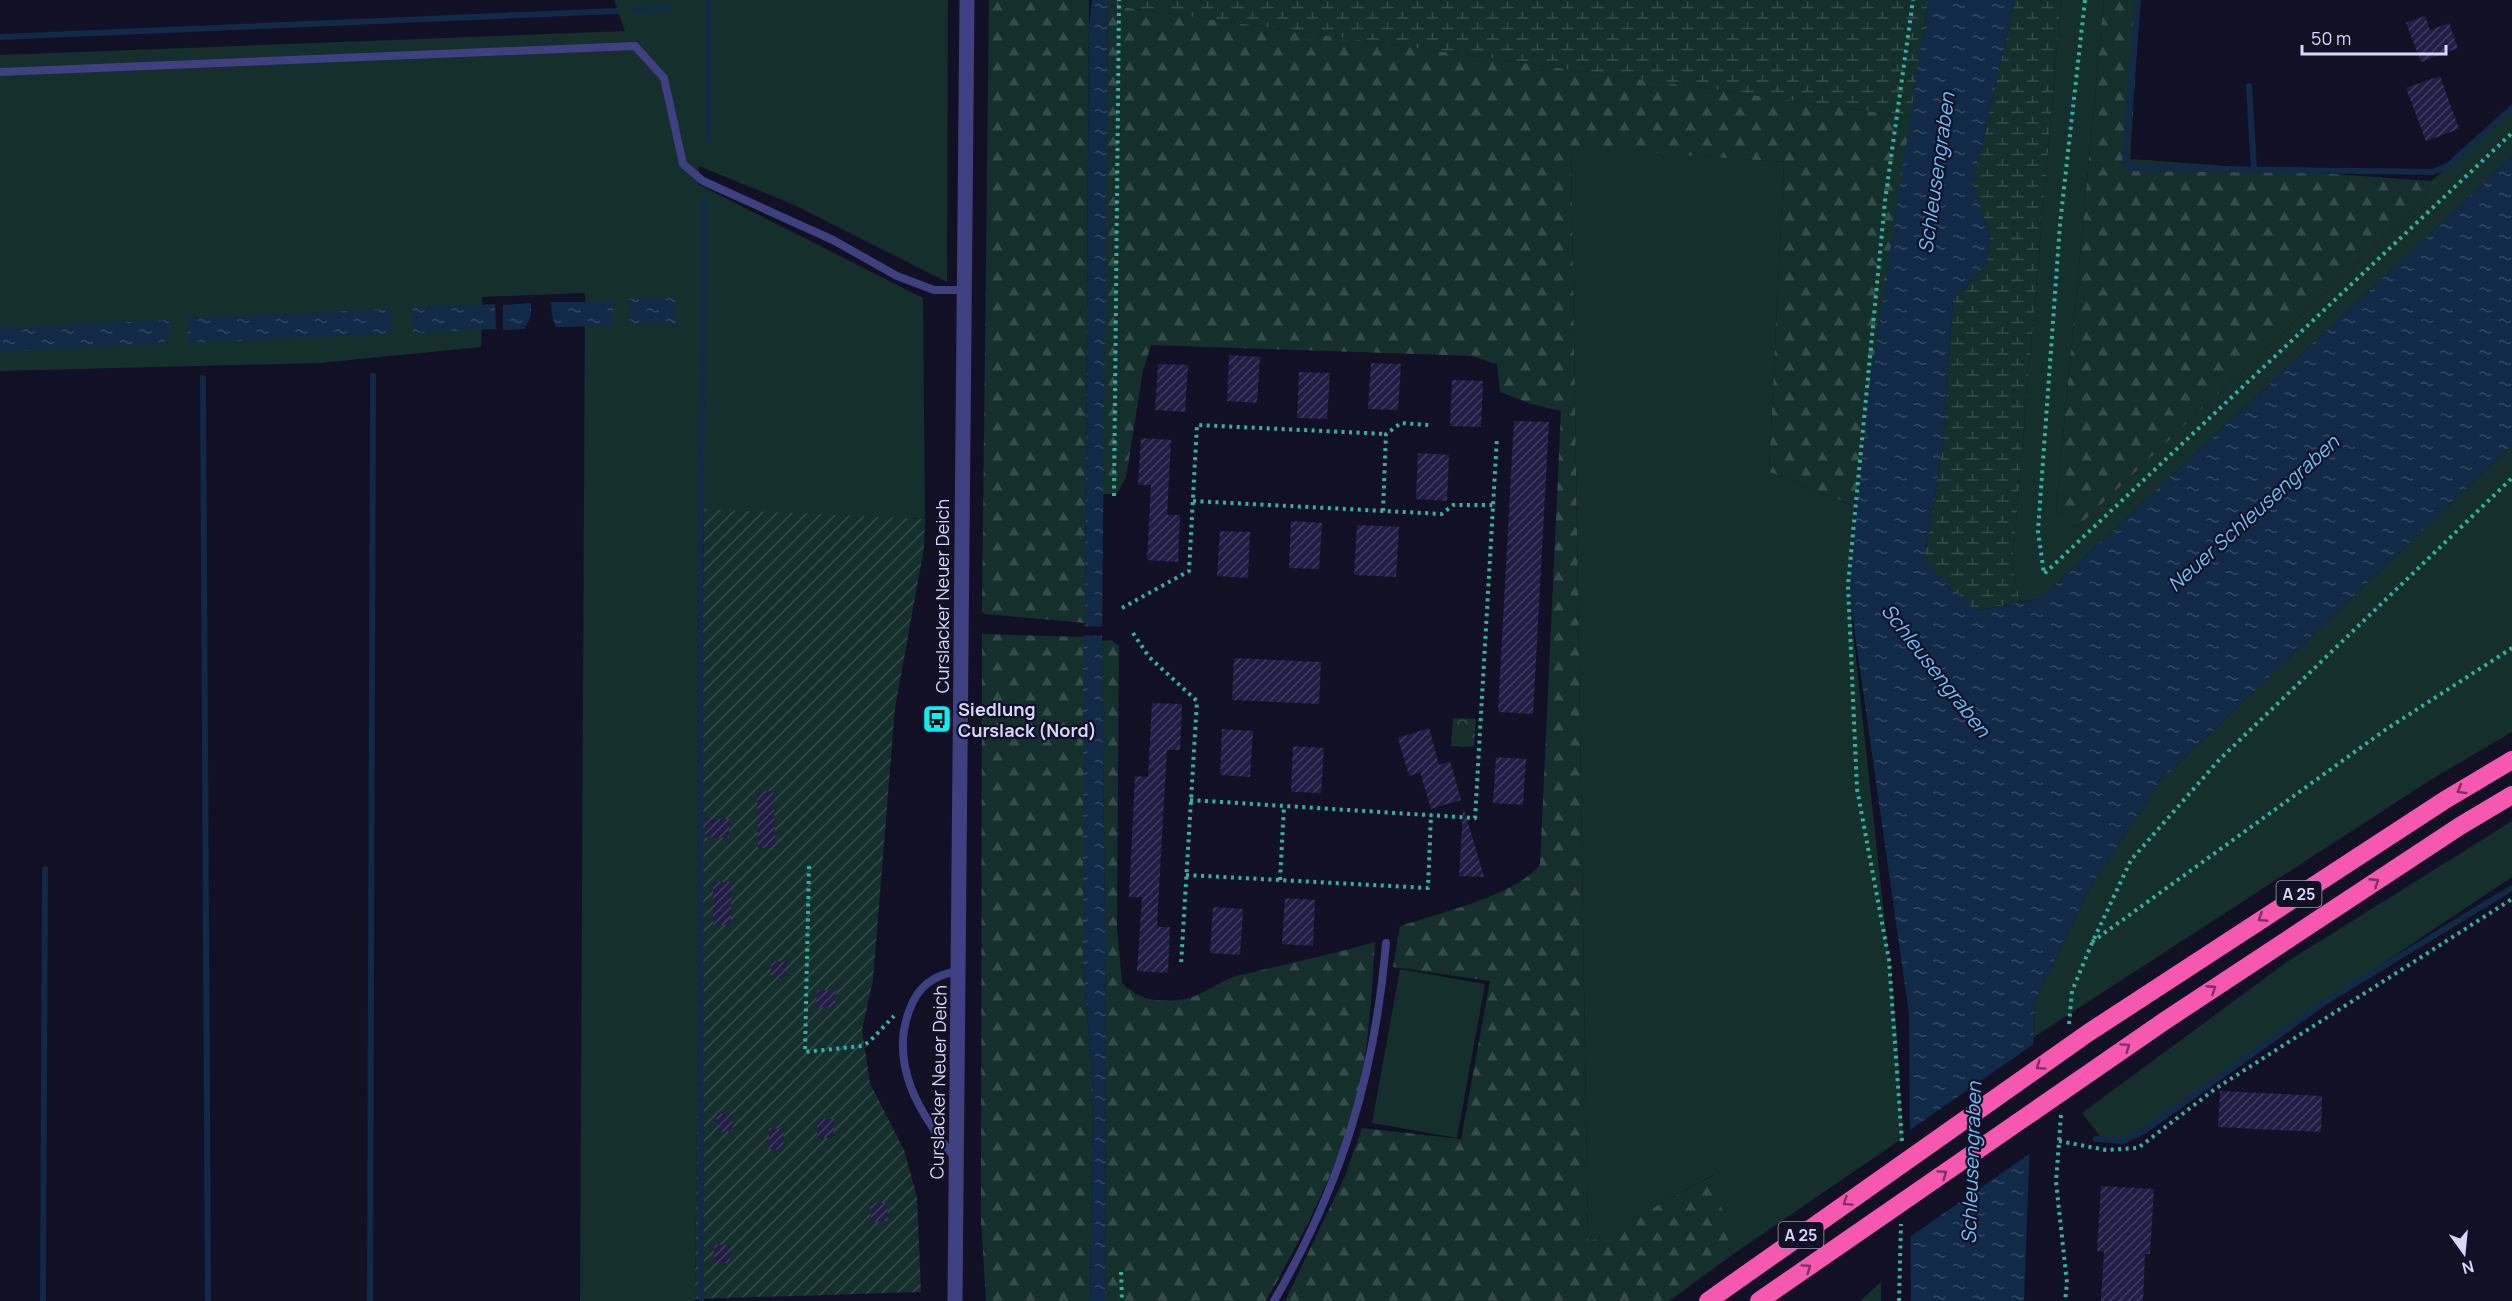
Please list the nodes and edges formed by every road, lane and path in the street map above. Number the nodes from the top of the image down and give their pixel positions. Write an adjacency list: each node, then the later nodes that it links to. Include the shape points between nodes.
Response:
1 (967, 0): 7 (street, Curslacker Neuer Deich)
2 (1119, 0): 12 (path)
3 (1913, 0): 36 (path, via 1885,201 1848,585 1857,789 1889,960)
4 (2085, 0): 6 (path, via 2059,236 2038,531 2044,574)
5 (0, 72): 7 (lane, via 635,46 664,78 684,164 703,181 833,240 897,276 934,290)
6 (2512, 133)
7 (964, 290): 31 (street, Curslacker Neuer Deich)
8 (1430, 425): 9 (path, via 1401,423)
9 (1386, 434): 13 (path, via 1197,425); 15 (path)
10 (1497, 437): 14 (path)
11 (2512, 478): 28 (path, via 2219,760 2131,860)
12 (1114, 496)
13 (1193, 501): 15 (path); 16 (path, via 1189,571)
14 (1493, 505): 15 (path, via 1453,505 1442,514); 23 (path, via 1475,819)
15 (1383, 511)
16 (1122, 608)
17 (1133, 633): 21 (path, via 1149,657 1197,701)
18 (2512, 648): 28 (path, via 2385,730)
19 (2512, 760): 43 (highway, A 25, one-way to 43, via 2088,1033)
20 (2512, 795): 38 (highway, A 25, one-way to 20, via 2089,1072)
21 (1190, 800): 22 (path); 25 (path)
22 (1284, 806): 23 (path); 26 (path)
23 (1431, 816): 26 (path, via 1428,888)
24 (809, 866): 32 (path, via 805,1052 862,1046)
25 (1186, 875): 26 (path); 30 (path)
26 (1280, 880)
27 (2512, 899): 35 (path, via 2215,1089 2138,1148 2106,1150)
28 (2092, 943): 33 (path, via 2072,991)
29 (1386, 944): 42 (lane, via 1377,1024 1354,1120 1311,1233)
30 (1181, 966)
31 (959, 971): 32 (lane, via 933,978); 37 (street, Curslacker Neuer Deich)
32 (914, 996): 37 (lane, via 902,1036 906,1078 927,1120)
33 (2069, 1026)
34 (2062, 1107): 35 (path)
35 (2059, 1141): 46 (path, via 2056,1182)
36 (1902, 1147)
37 (957, 1160): 40 (street, Curslacker Neuer Deich)
38 (1898, 1212): 44 (highway, A 25, one-way to 38); 45 (path)
39 (1121, 1272): 41 (path)
40 (955, 1301)
41 (1122, 1301)
42 (1274, 1301)
43 (1707, 1301)
44 (1759, 1301)
45 (1899, 1301)
46 (2066, 1301)

